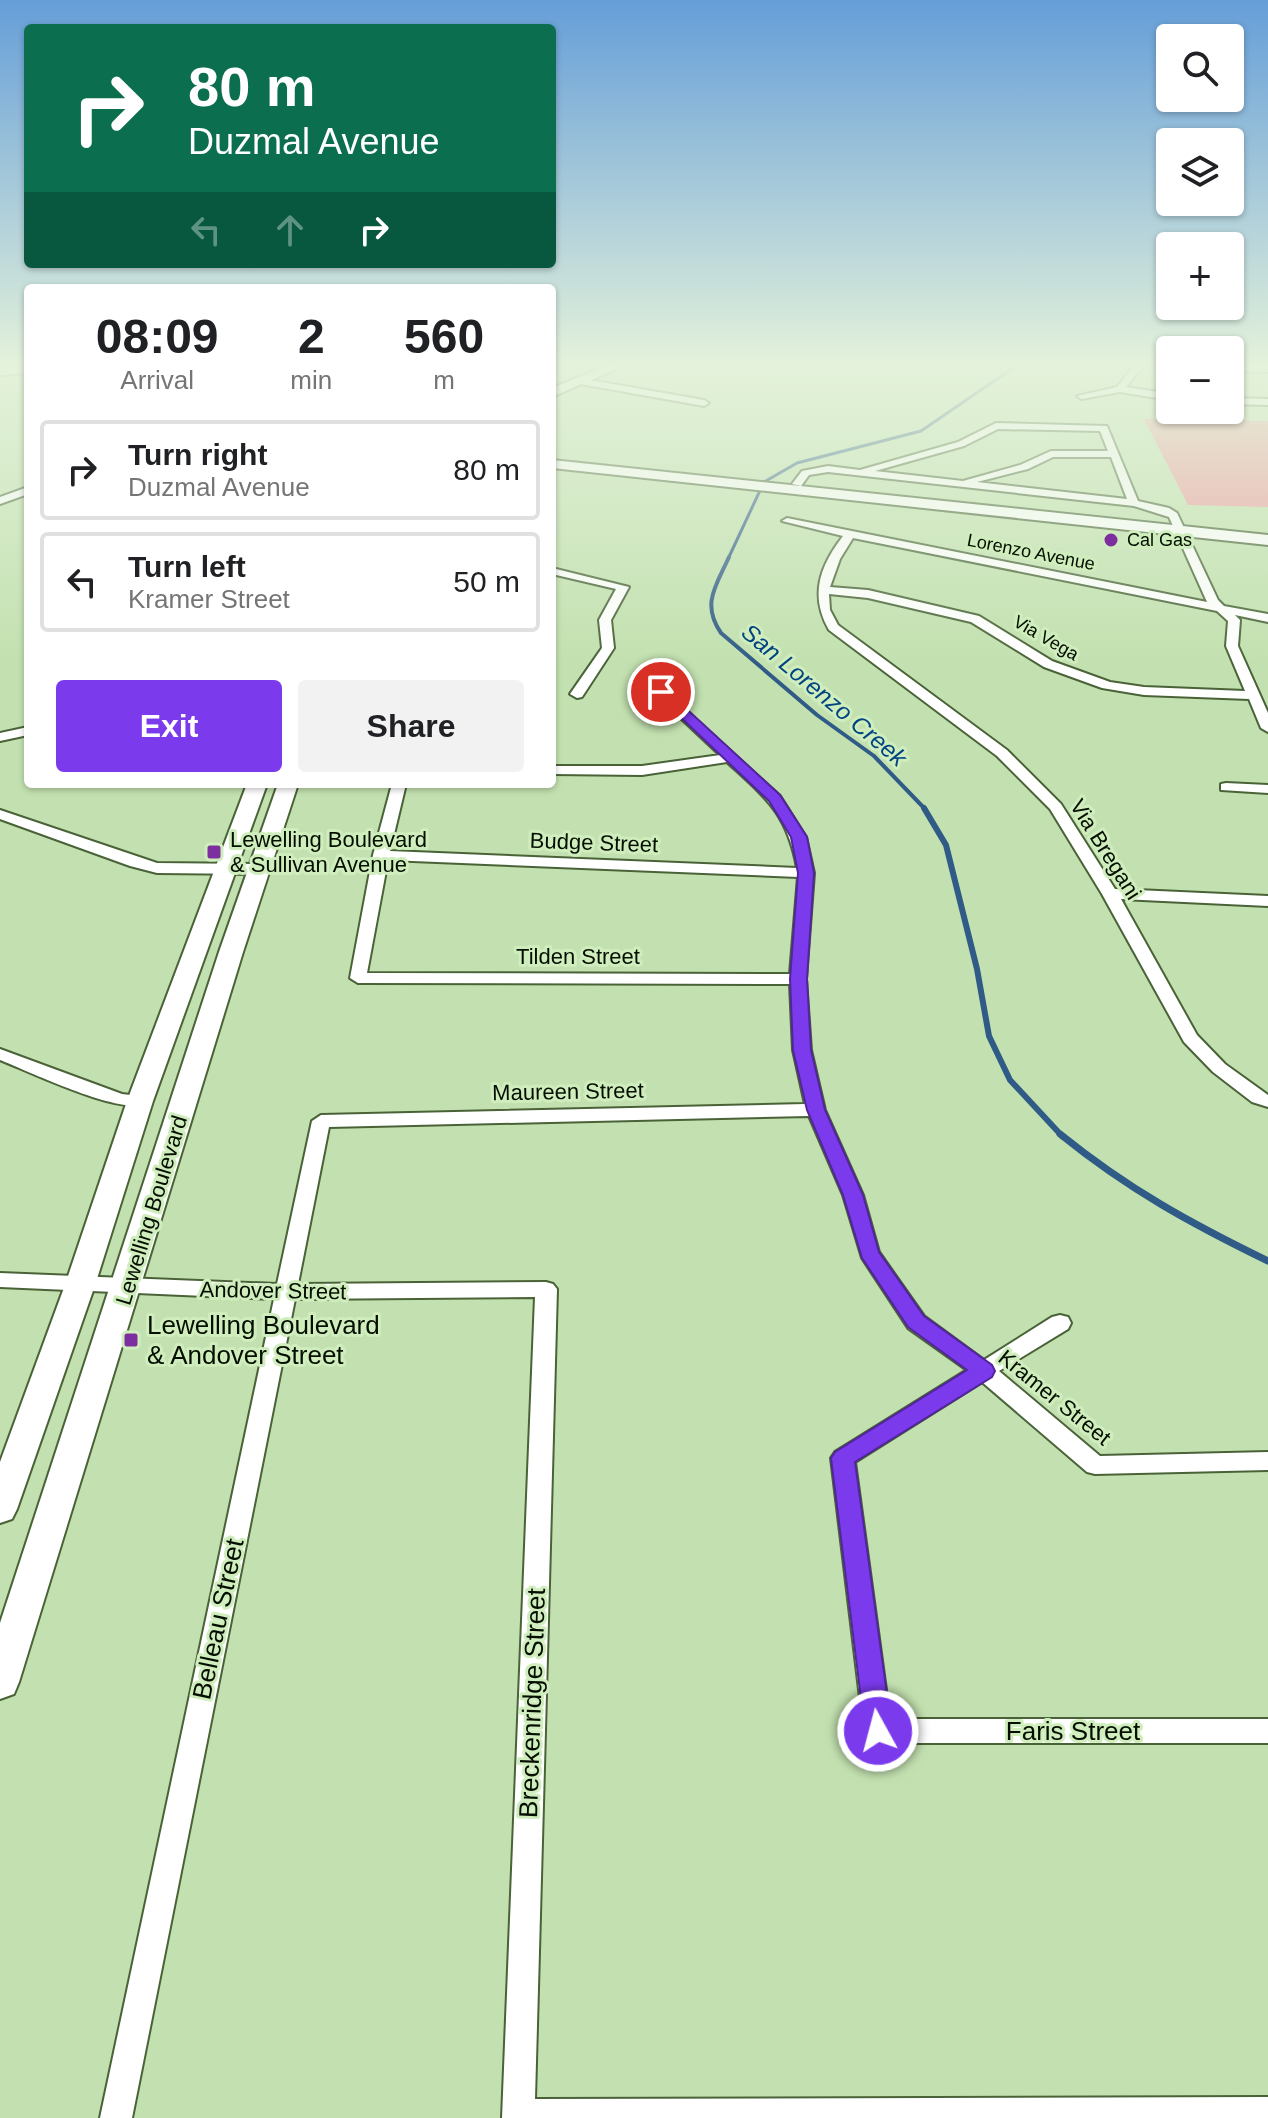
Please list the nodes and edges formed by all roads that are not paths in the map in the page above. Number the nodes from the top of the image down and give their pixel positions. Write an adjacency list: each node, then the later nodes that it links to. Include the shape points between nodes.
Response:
1 (559, 465): 16 (main road, via 685,485)
2 (886, 465): 5 (street)
3 (1028, 465): 8 (street)
4 (1119, 465): 12 (street)
5 (863, 474): 7 (street, via 813,469); 8 (street)
6 (0, 484): 9 (street)
7 (797, 484)
8 (957, 485): 12 (street)
9 (24, 489)
10 (24, 492): 11 (street)
11 (2, 501): 13 (street)
12 (1134, 503): 16 (street, via 1166,510)
13 (24, 505)
14 (787, 521): 15 (street, Lorenzo Avenue)
15 (850, 534): 20 (street, via 840,546); 21 (street, Lorenzo Avenue)
16 (1182, 534): 17 (main road); 18 (main road); 21 (street, via 1213,602)
17 (1268, 540)
18 (1268, 546)
19 (556, 573): 24 (street, via 623,587 605,620 608,648)
20 (825, 590): 25 (street, Via Vega, via 868,594 975,619 1048,664 1107,685); 41 (street, Via Bregani, via 824,609 833,627 1002,753 1056,807)
21 (1224, 610): 22 (street, Lorenzo Avenue); 25 (street, via 1234,620 1232,646)
22 (1268, 618)
23 (661, 692): 29 (street, Kramer Street)
24 (577, 694)
25 (1253, 695): 26 (street)
26 (1268, 728)
27 (24, 732): 28 (street)
28 (0, 737)
29 (731, 757): 30 (street, via 684,769 634,773); 40 (street, Kramer Street, via 775,799 799,837)
30 (556, 770)
31 (1226, 787): 35 (street)
32 (256, 788): 39 (main road, Lewelling Boulevard)
33 (287, 788): 38 (main road, Lewelling Boulevard)
34 (398, 788): 37 (street)
35 (1268, 789)
36 (0, 814): 39 (street, via 135,863)
37 (381, 855): 40 (street, Budge Street); 43 (street, Tilden Street, via 358,978)
38 (259, 869): 39 (street); 48 (main road, Lewelling Boulevard)
39 (227, 870): 45 (main road, Lewelling Boulevard)
40 (806, 873): 43 (street, Kramer Street)
41 (1110, 894): 42 (street); 46 (street, Via Bregani, via 1190,1038 1219,1068)
42 (1268, 901)
43 (798, 979): 47 (street, Kramer Street, via 802,1050)
44 (0, 1054): 45 (street, via 120,1100)
45 (140, 1101): 48 (main road); 51 (main road, Lewelling Boulevard)
46 (1268, 1101)
47 (816, 1110): 49 (street, Maureen Street); 56 (street, Kramer Street, via 853,1195 869,1253 916,1322)
48 (178, 1119): 52 (main road, Lewelling Boulevard)
49 (321, 1121): 54 (street, Belleau Street)
50 (0, 1280): 51 (street, Andover Street)
51 (80, 1285): 52 (street, Andover Street); 58 (main road, Lewelling Boulevard)
52 (128, 1287): 54 (street, Andover Street); 59 (main road, Lewelling Boulevard)
53 (546, 1289): 54 (street, Andover Street); 63 (street, Breckenridge Street)
54 (286, 1292): 64 (street, Belleau Street)
55 (1060, 1323): 56 (street)
56 (984, 1371): 57 (street, Kramer Street, via 1095,1465); 60 (street, Faris Street, via 843,1458 878,1731)
57 (1268, 1461)
58 (0, 1509)
59 (0, 1682)
60 (1268, 1731)
61 (1268, 2113): 62 (street)
62 (926, 2115): 63 (street)
63 (518, 2116)
64 (116, 2118)

